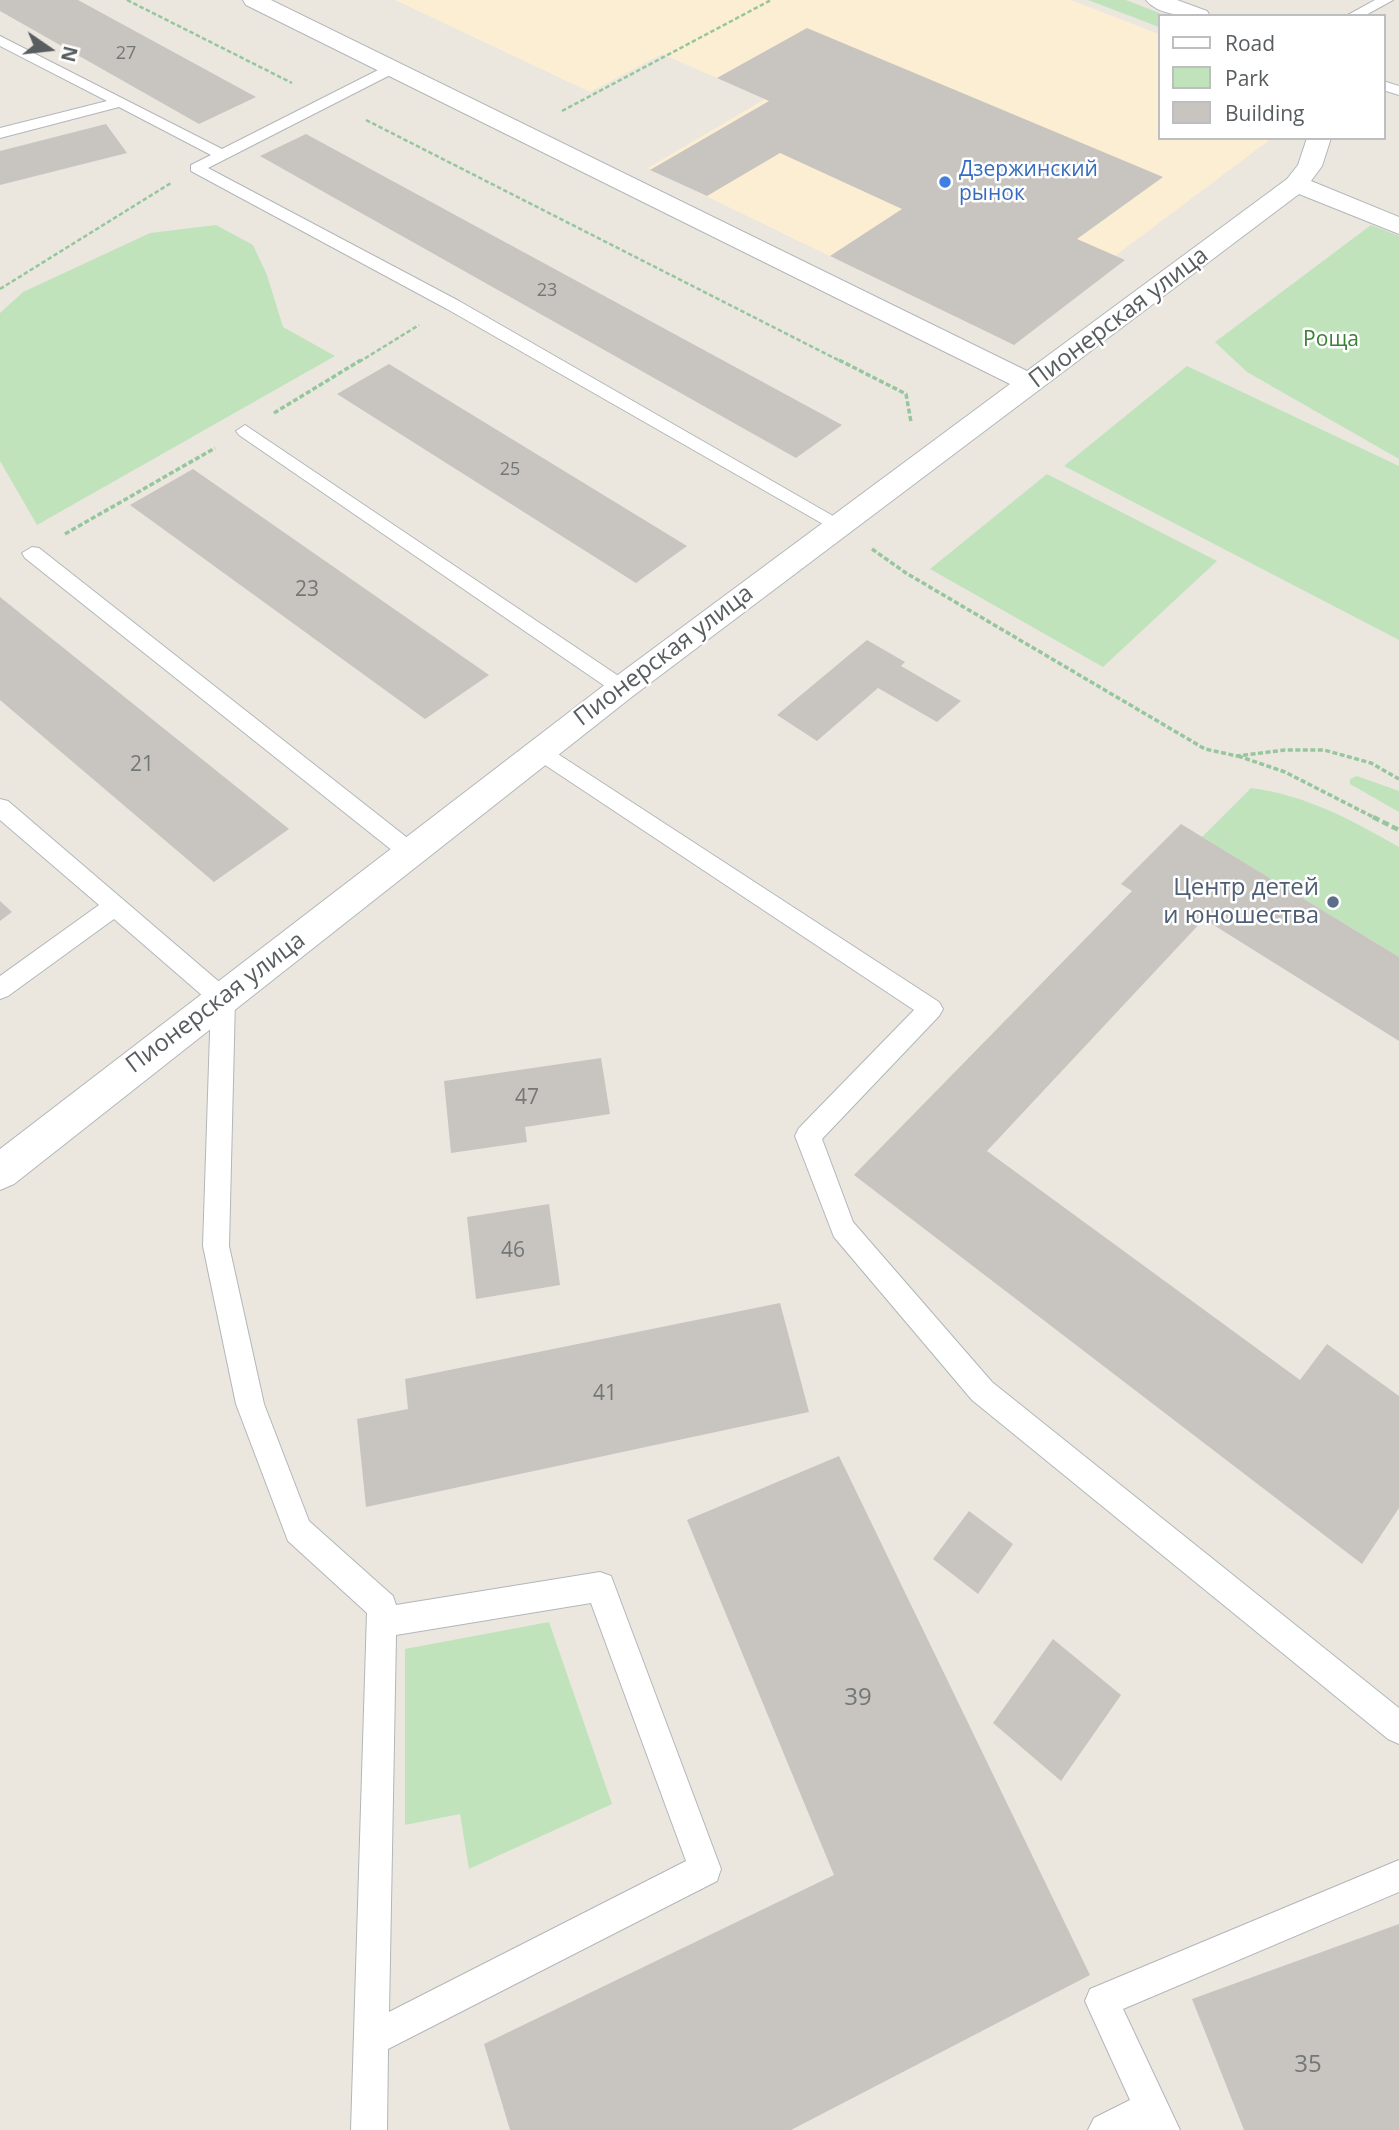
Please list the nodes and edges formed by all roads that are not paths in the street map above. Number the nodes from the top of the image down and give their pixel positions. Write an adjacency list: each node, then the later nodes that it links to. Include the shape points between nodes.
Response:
1 (254, 0): 7 (street)
2 (1157, 0): 4 (street)
3 (1386, 0): 5 (lane)
4 (1194, 14)
5 (1357, 14)
6 (0, 40): 8 (lane)
7 (393, 68): 11 (lane); 14 (street)
8 (121, 103): 9 (lane); 11 (lane)
9 (0, 132)
10 (1318, 140): 12 (street, Пионерская улица, via 1310,166)
11 (221, 154): 16 (lane, via 195,168 453,305)
12 (1296, 184): 13 (street); 14 (street, Пионерская улица)
13 (1399, 226)
14 (1031, 384): 16 (street, Пионерская улица)
15 (244, 431): 18 (lane)
16 (837, 524): 18 (street, Пионерская улица)
17 (32, 553): 21 (lane)
18 (622, 688): 19 (street, Пионерская улица)
19 (541, 751): 21 (street, Пионерская улица); 27 (lane, via 932,1009 808,1136 843,1229 982,1391)
20 (0, 807): 22 (lane)
21 (411, 853): 24 (street, Пионерская улица)
22 (116, 905): 23 (lane); 24 (lane)
23 (0, 989)
24 (223, 999): 25 (street, Пионерская улица); 26 (lane, via 216,1246 250,1404 299,1531 382,1607)
25 (0, 1172)
26 (382, 1622): 29 (lane); 29 (lane, via 600,1587 705,1869)
27 (1399, 1728)
28 (1399, 1877): 30 (lane, via 1102,2001)
29 (371, 2039): 31 (lane)
30 (1157, 2119): 32 (lane)
31 (369, 2130)
32 (1106, 2130)

